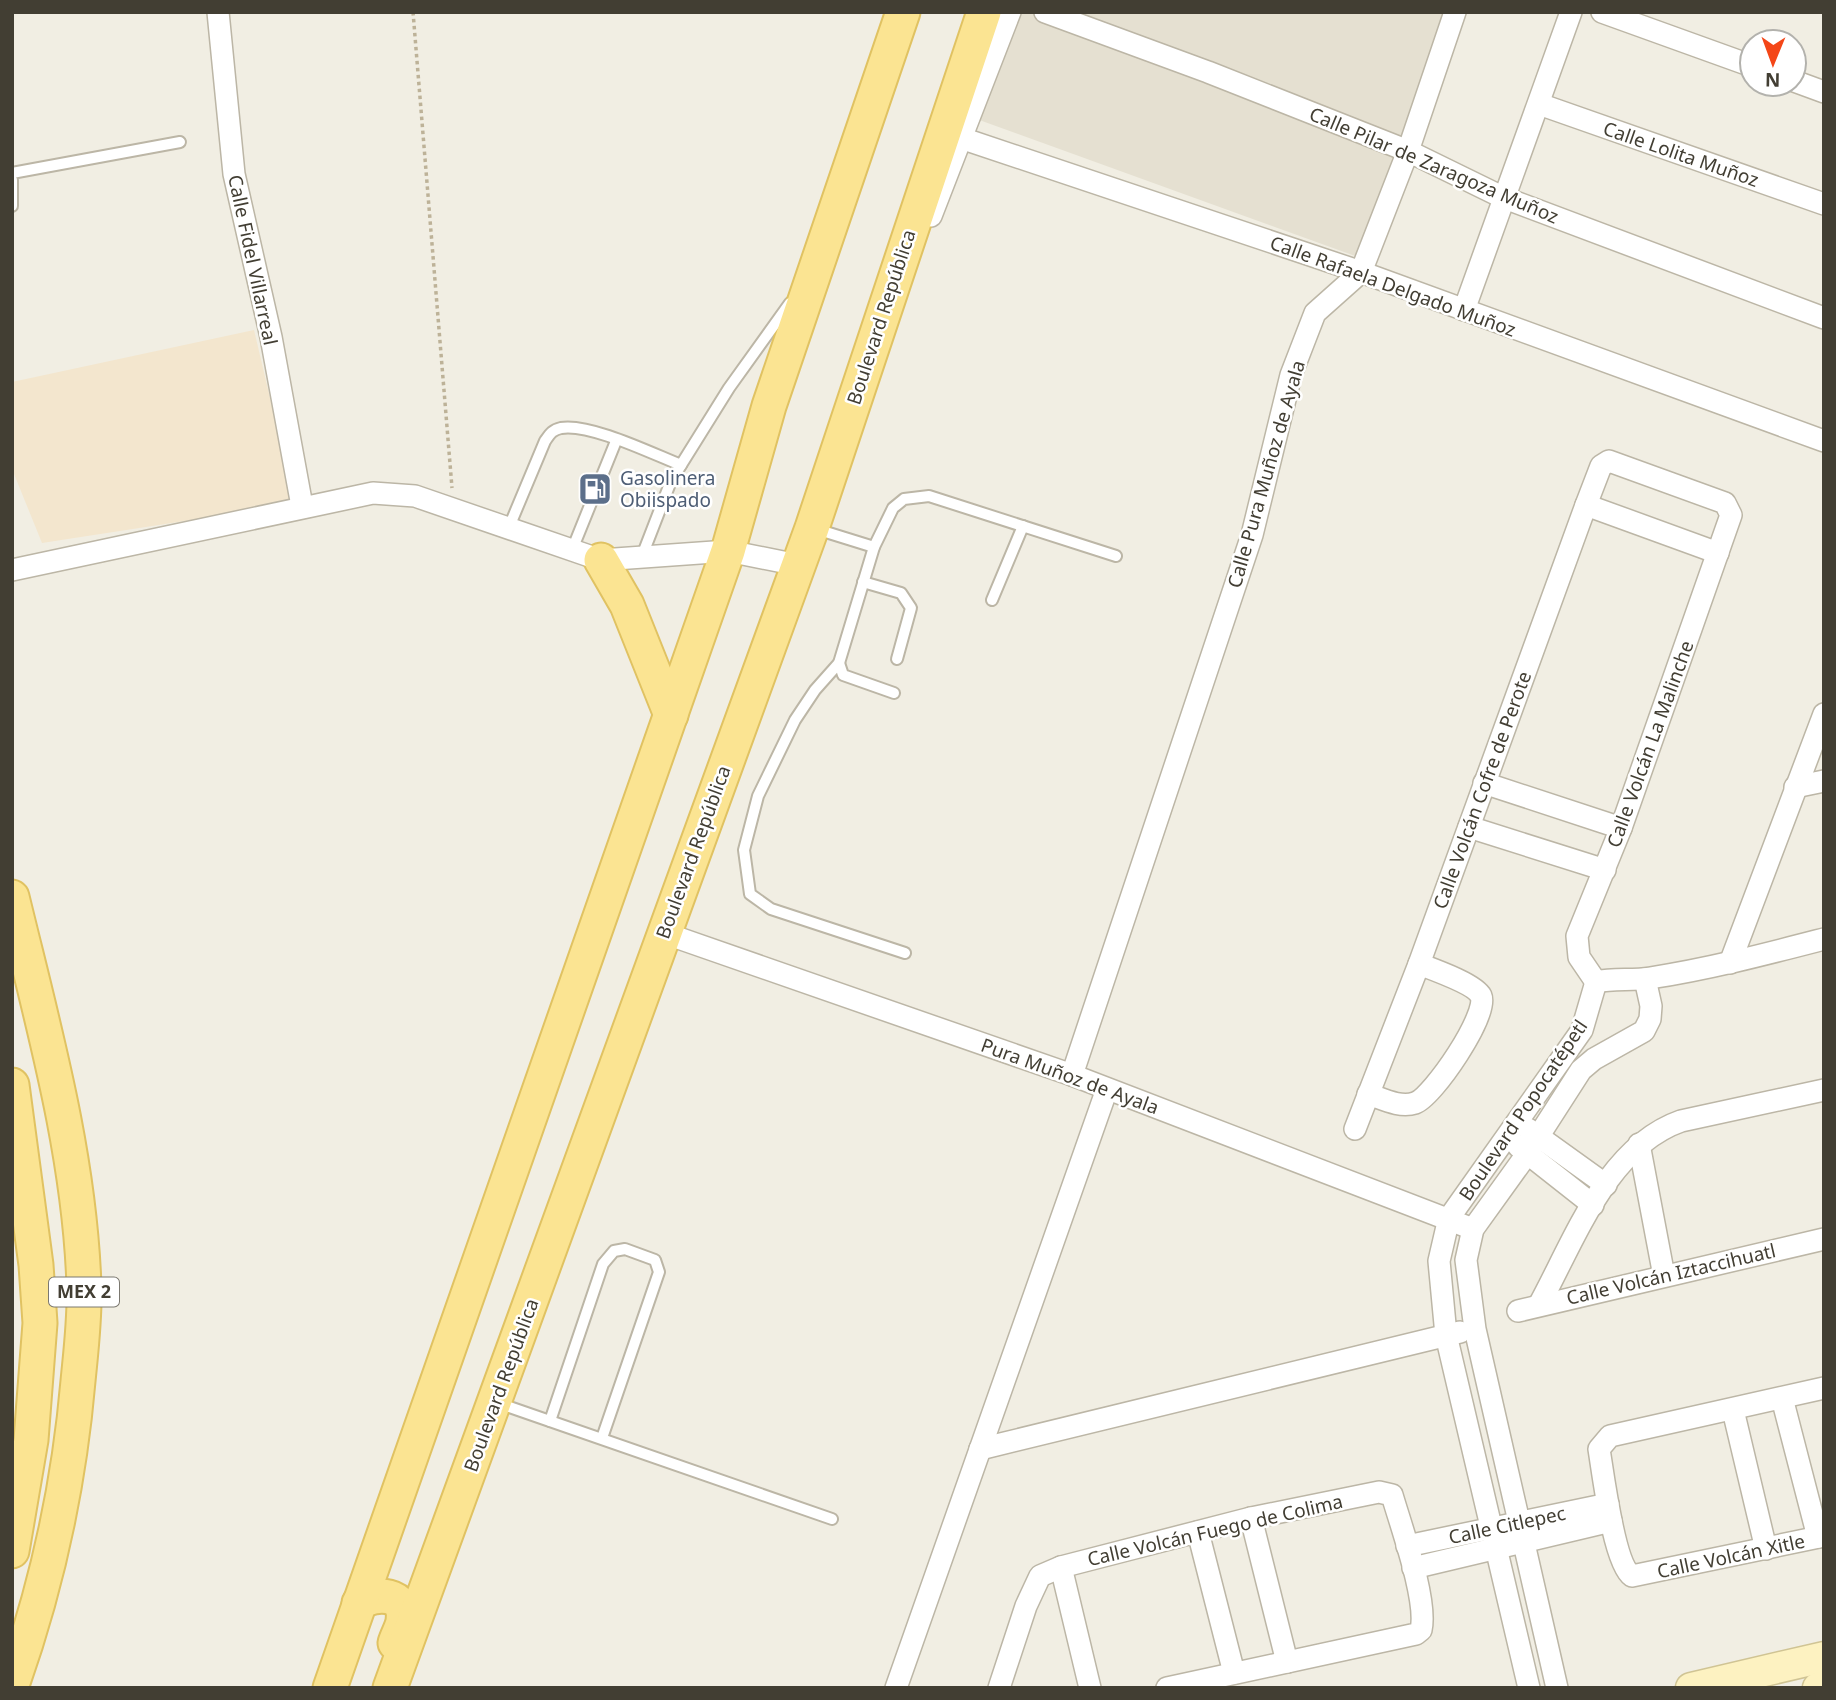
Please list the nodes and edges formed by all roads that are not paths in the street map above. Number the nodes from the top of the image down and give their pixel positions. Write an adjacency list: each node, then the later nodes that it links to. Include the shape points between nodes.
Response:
1 (218, 12): 29 (street, Calle Fidel Villarreal, via 234,174 271,337)
2 (903, 12): 20 (main road)
3 (984, 12): 19 (main road, Boulevard República)
4 (1010, 12): 11 (street)
5 (1045, 12): 13 (street, Calle Pilar de Zaragoza Muñoz)
6 (1571, 12): 10 (street)
7 (1602, 12): 9 (street)
8 (1452, 13): 13 (street, Calle Pura Muñoz de Ayala)
9 (1738, 61)
10 (1539, 104): 16 (street); 17 (street, Calle Lolita Muñoz)
11 (961, 138): 19 (street, via 929,220); 21 (street, Calle Rafaela Delgado Muñoz)
12 (180, 142): 14 (lane)
13 (1408, 150): 16 (street, Calle Pilar de Zaragoza Muñoz); 21 (street, Calle Pura Muñoz de Ayala)
14 (12, 173)
15 (12, 180): 18 (lane)
16 (1503, 197): 22 (street); 23 (street, Calle Pilar de Zaragoza Muñoz)
17 (1824, 204)
18 (12, 206)
19 (903, 249): 32 (main road, Boulevard República)
20 (815, 269): 26 (lane, via 729,388); 34 (main road, via 769,405)
21 (1361, 272): 22 (street, Calle Rafaela Delgado Muñoz); 62 (street, Calle Pura Muñoz de Ayala, via 1315,313 1291,375 1252,535)
22 (1464, 310): 25 (street, Calle Rafaela Delgado Muñoz)
23 (1824, 318)
24 (616, 440): 26 (lane); 31 (lane, via 576,428 551,432); 36 (lane)
25 (1824, 440)
26 (681, 465): 37 (lane)
27 (1725, 503): 28 (street, Calle Volcán Cofre de Perote, via 1609,461 1601,466); 35 (street, Calle Volcán La Malinche, via 1730,522)
28 (1586, 505): 35 (street); 49 (street, Calle Volcán Cofre de Perote)
29 (302, 506): 31 (street, via 373,493 415,496); 40 (street)
30 (1023, 526): 33 (lane, via 947,501 916,496 893,508); 38 (lane); 42 (lane)
31 (509, 527): 36 (street)
32 (812, 528): 33 (lane); 39 (main road, Boulevard República)
33 (874, 547): 41 (lane)
34 (728, 551): 37 (street); 39 (street); 47 (main road)
35 (1718, 553): 52 (street, Calle Volcán La Malinche)
36 (586, 555): 37 (street); 47 (main road, via 627,605)
37 (642, 556)
38 (1116, 556)
39 (799, 565): 55 (main road, Boulevard República)
40 (12, 570)
41 (863, 582): 43 (lane, via 901,593 911,608); 44 (lane)
42 (992, 600)
43 (897, 659)
44 (839, 663): 45 (lane, via 843,674 853,680); 57 (lane, via 795,720 758,796 744,850 750,894 771,909)
45 (894, 693)
46 (1824, 714): 50 (street)
47 (671, 715): 98 (main road)
48 (1824, 781): 50 (street)
49 (1484, 783): 51 (street, Calle Volcán Cofre de Perote); 52 (street)
50 (1796, 787): 58 (street)
51 (1469, 827): 53 (street); 59 (street, Calle Volcán Cofre de Perote)
52 (1621, 828): 53 (street, Calle Volcán La Malinche)
53 (1605, 870): 61 (street, Calle Volcán La Malinche, via 1576,946)
54 (12, 897): 102 (main road, MEX 2, via 71,1157 84,1287 68,1475 56,1539)
55 (664, 933): 62 (street, Pura Muñoz de Ayala); 81 (main road, Boulevard República)
56 (1824, 939): 58 (street)
57 (905, 953)
58 (1730, 963): 60 (street)
59 (1419, 964): 66 (street, Calle Volcán Cofre de Perote); 66 (street, via 1474,988 1482,1003 1477,1026 1425,1098 1401,1104)
60 (1646, 979): 61 (street); 70 (street, Boulevard Popocatépetl, via 1651,1006 1644,1031 1581,1070)
61 (1596, 982): 68 (street, Boulevard Popocatépetl, via 1582,1030)
62 (1072, 1076): 64 (street, Pura Muñoz de Ayala)
63 (12, 1085): 95 (main road, MEX 2, via 40,1323 31,1440)
64 (1107, 1089): 73 (street, Pura Muñoz de Ayala); 85 (street)
65 (1824, 1090): 69 (street, via 1681,1121 1658,1129)
66 (1368, 1094): 67 (street, Calle Volcán Cofre de Perote)
67 (1355, 1129)
68 (1513, 1129): 70 (street); 73 (street, Boulevard Popocatépetl)
69 (1639, 1144): 71 (street); 76 (street)
70 (1532, 1145): 71 (street); 72 (street); 74 (street, Boulevard Popocatépetl)
71 (1606, 1185): 72 (street)
72 (1593, 1205): 76 (street, Calle Volcán Iztaccihuatl, via 1529,1308)
73 (1449, 1218): 74 (street, Pura Muñoz de Ayala); 78 (street, Boulevard Popocatépetl, via 1438,1275)
74 (1473, 1228): 77 (street, Boulevard Popocatépetl, via 1466,1260)
75 (1824, 1239): 76 (street, Calle Volcán Iztaccihuatl)
76 (1664, 1276)
77 (1475, 1329): 78 (street); 89 (street, Boulevard Popocatépetl)
78 (1446, 1335): 85 (street); 92 (street, Boulevard Popocatépetl)
79 (1824, 1388): 80 (street)
80 (1782, 1398): 82 (street); 91 (street)
81 (495, 1402): 83 (lane); 106 (main road, Boulevard República)
82 (1733, 1410): 86 (street, via 1610,1436 1599,1448); 94 (street)
83 (551, 1421): 84 (lane); 84 (lane, via 603,1264 614,1251 625,1249 655,1260 659,1272)
84 (602, 1438): 88 (lane)
85 (980, 1449): 107 (street)
86 (1610, 1513): 89 (street, Calle Citlepec); 94 (street, Calle Volcán Xitle, via 1627,1573 1638,1577)
87 (1251, 1518): 90 (street, Calle Volcán Fuego de Colima); 93 (street, Calle Volcán Fuego de Colima, via 1379,1492 1391,1496); 100 (street)
88 (832, 1519)
89 (1521, 1531): 92 (street, Calle Citlepec); 112 (street, Boulevard Popocatépetl)
90 (1198, 1532): 96 (street, Calle Volcán Fuego de Colima); 101 (street)
91 (1821, 1536): 94 (street, Calle Volcán Xitle)
92 (1496, 1537): 93 (street, Calle Citlepec); 97 (street, Calle Citlepec); 111 (street, Boulevard Popocatépetl)
93 (1406, 1546): 97 (street)
94 (1766, 1549)
95 (12, 1551)
96 (1060, 1567): 108 (street, Calle Volcán Fuego de Colima, via 1040,1576); 109 (street)
97 (1413, 1567): 100 (street, via 1423,1622 1416,1634)
98 (359, 1603): 104 (main road); 105 (main road, via 381,1594 395,1598 401,1607 403,1620)
99 (1824, 1657): 113 (main road)
100 (1286, 1662): 101 (street)
101 (1234, 1673): 110 (street)
102 (12, 1685)
103 (1824, 1686): 114 (main road)
104 (330, 1688)
105 (377, 1688)
106 (390, 1688)
107 (896, 1688)
108 (999, 1688)
109 (1090, 1688)
110 (1167, 1688)
111 (1530, 1688)
112 (1558, 1688)
113 (1691, 1688)
114 (1818, 1688)

